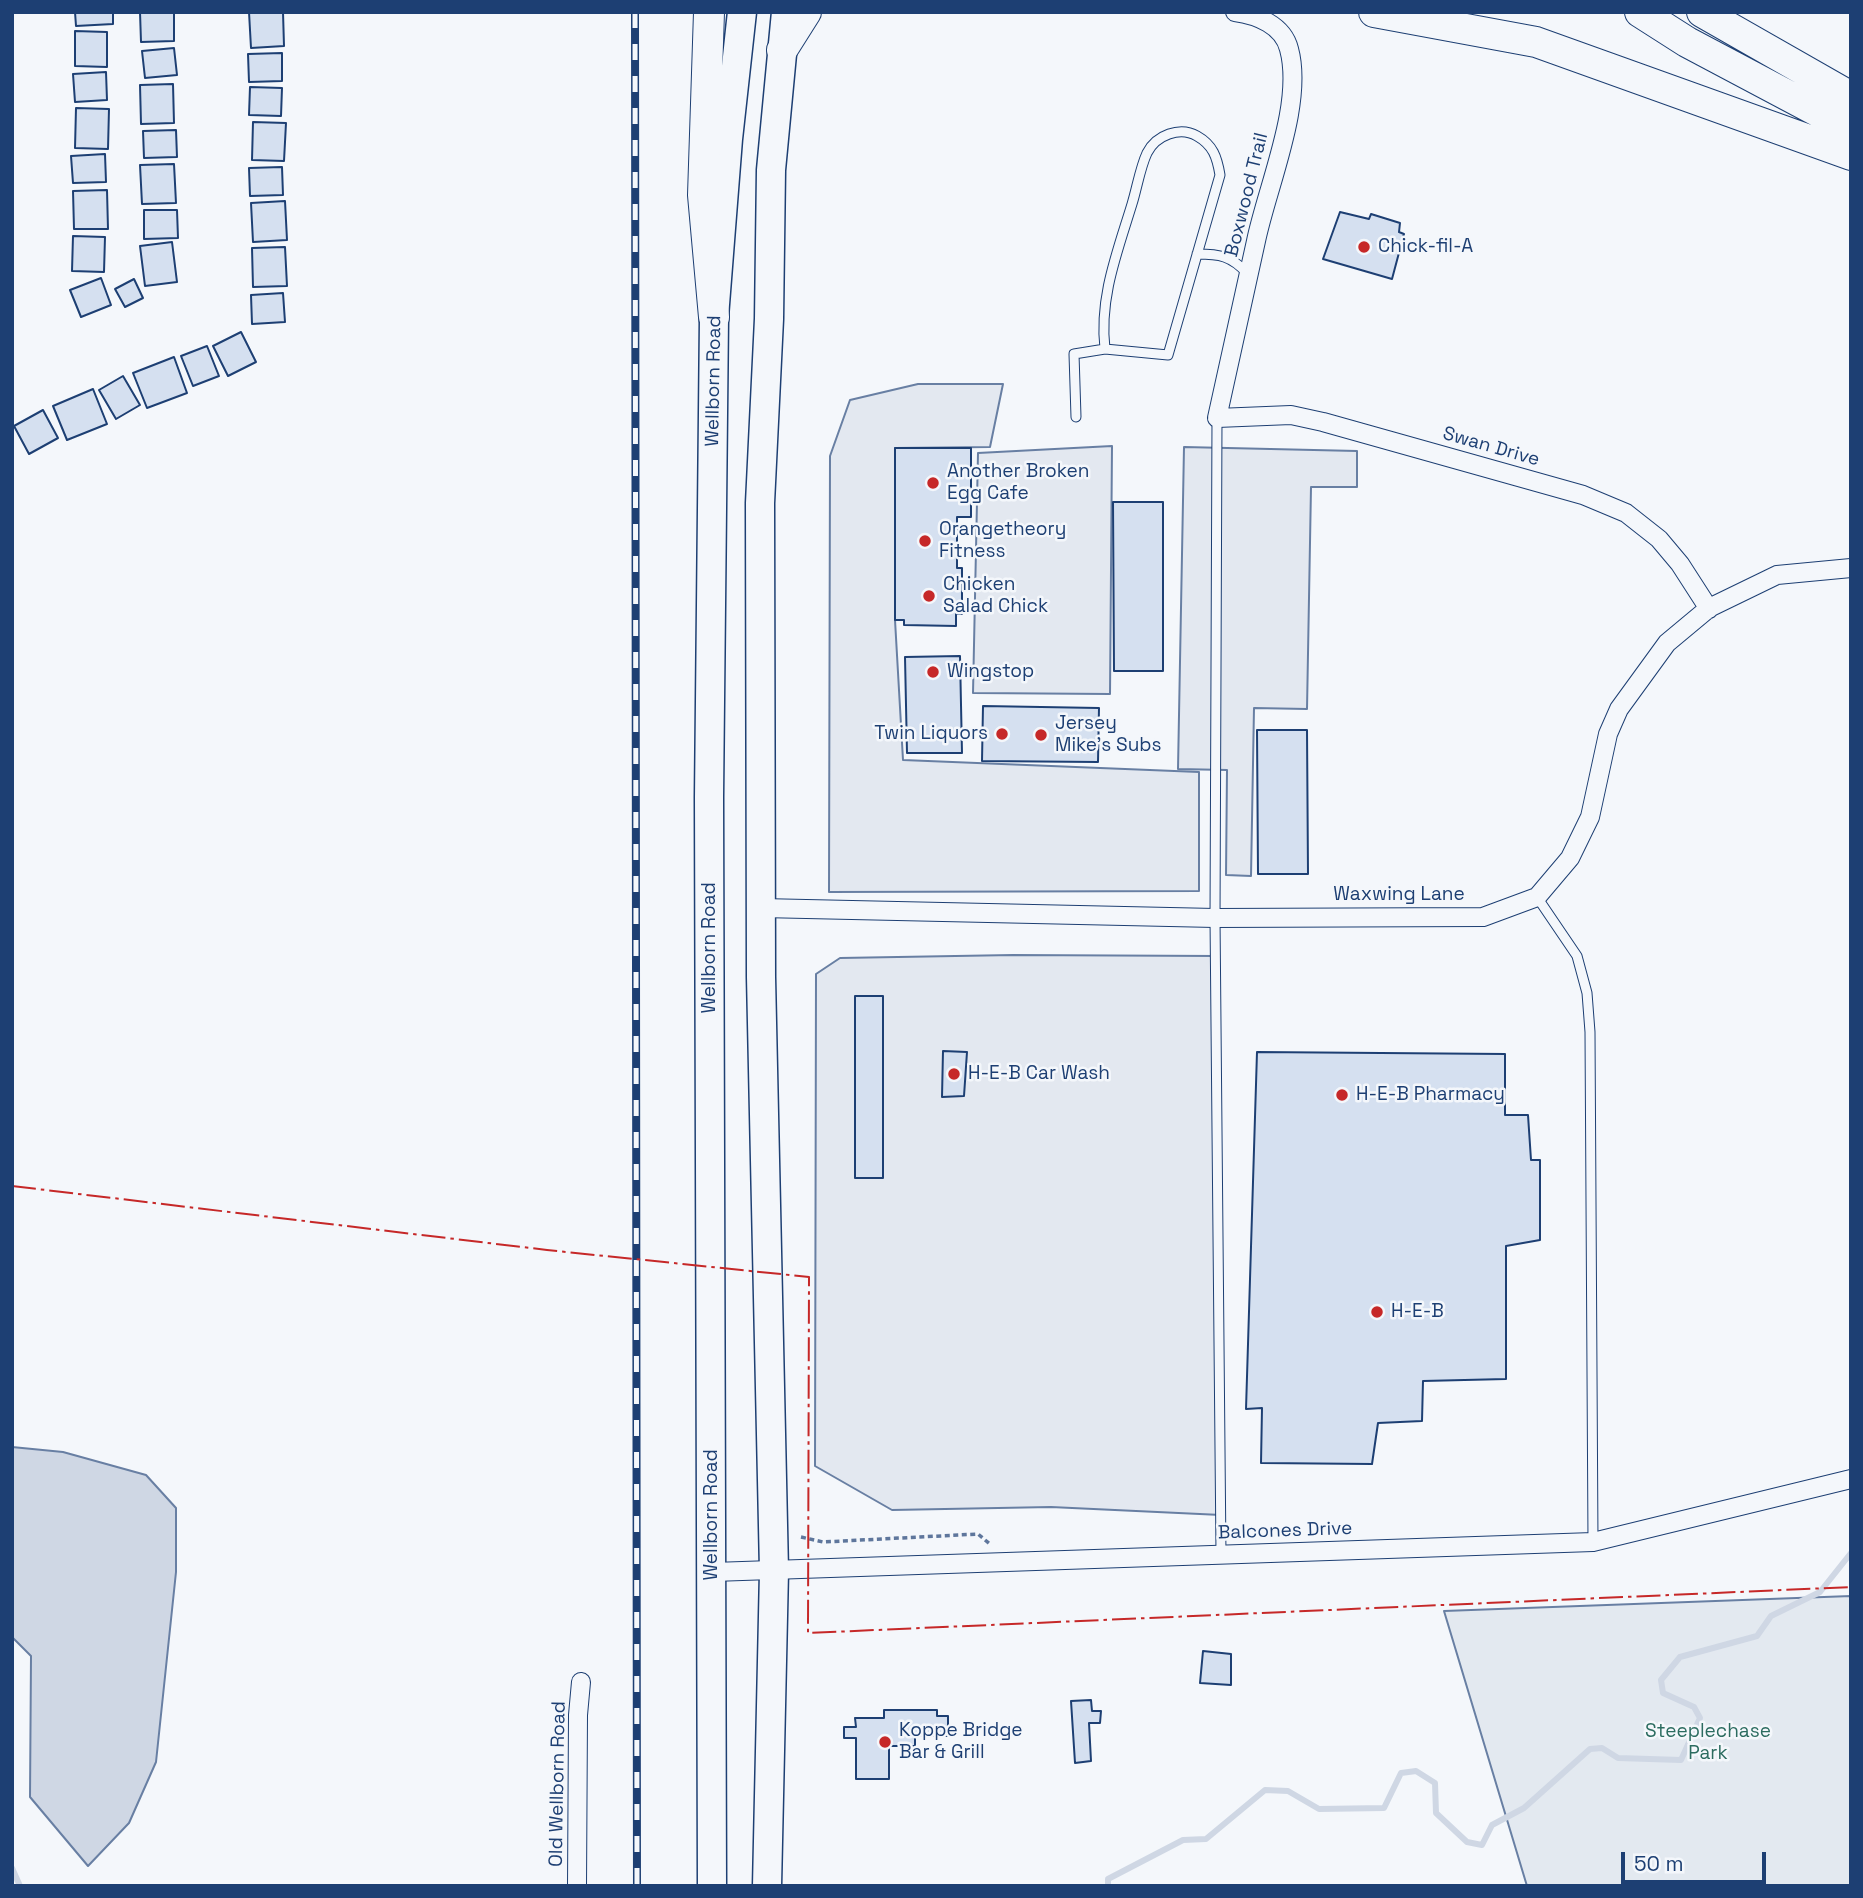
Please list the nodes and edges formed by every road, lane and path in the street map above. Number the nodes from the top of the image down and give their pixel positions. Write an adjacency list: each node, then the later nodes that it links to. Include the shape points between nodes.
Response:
1 (709, 12): 15 (highway, via 703,195)
2 (742, 12): 15 (main road, Wellborn Road)
3 (786, 12): 9 (main road)
4 (806, 12): 9 (highway)
5 (1235, 12): 14 (street, Boxwood Trail, via 1264,19 1277,29 1289,46 1292,72 1280,160)
6 (1374, 12): 12 (highway, via 1536,42)
7 (1640, 12): 11 (highway)
8 (1702, 12): 10 (highway)
9 (782, 50): 22 (main road, via 771,170 760,502)
10 (1851, 97)
11 (1851, 129)
12 (1851, 155)
13 (1197, 254): 14 (lane, via 1219,254); 16 (lane, via 1168,355); 16 (lane, via 1220,175 1217,154 1190,131 1169,133 1148,151 1105,290)
14 (1251, 267): 18 (street, Boxwood Trail)
15 (714, 317): 30 (main road, Wellborn Road, via 709,797)
16 (1105, 349): 17 (lane, via 1074,354)
17 (1076, 417)
18 (1217, 418): 20 (street, Swan Drive, via 1291,415 1583,495 1626,513 1659,539); 23 (lane)
19 (1851, 568): 20 (street, via 1777,575)
20 (1709, 609): 21 (street, via 1667,643 1619,709 1608,734 1590,817 1570,858)
21 (1537, 897): 23 (street, Waxwing Lane, via 1483,916); 26 (lane, via 1577,956 1587,993)
22 (761, 908): 23 (street, Waxwing Lane); 29 (main road)
23 (1215, 918): 27 (lane)
24 (1851, 1479): 26 (street, Balcones Drive)
25 (801, 1537): 28 (path, via 824,1542 978,1534)
26 (1593, 1542): 27 (street, Balcones Drive)
27 (1221, 1554): 28 (street, Balcones Drive)
28 (1011, 1562): 29 (street, Balcones Drive)
29 (774, 1571): 30 (street, Balcones Drive); 34 (main road)
30 (713, 1572): 33 (main road, Wellborn Road)
31 (581, 1682): 32 (street, Old Wellborn Road)
32 (577, 1886)
33 (712, 1886)
34 (767, 1886)

